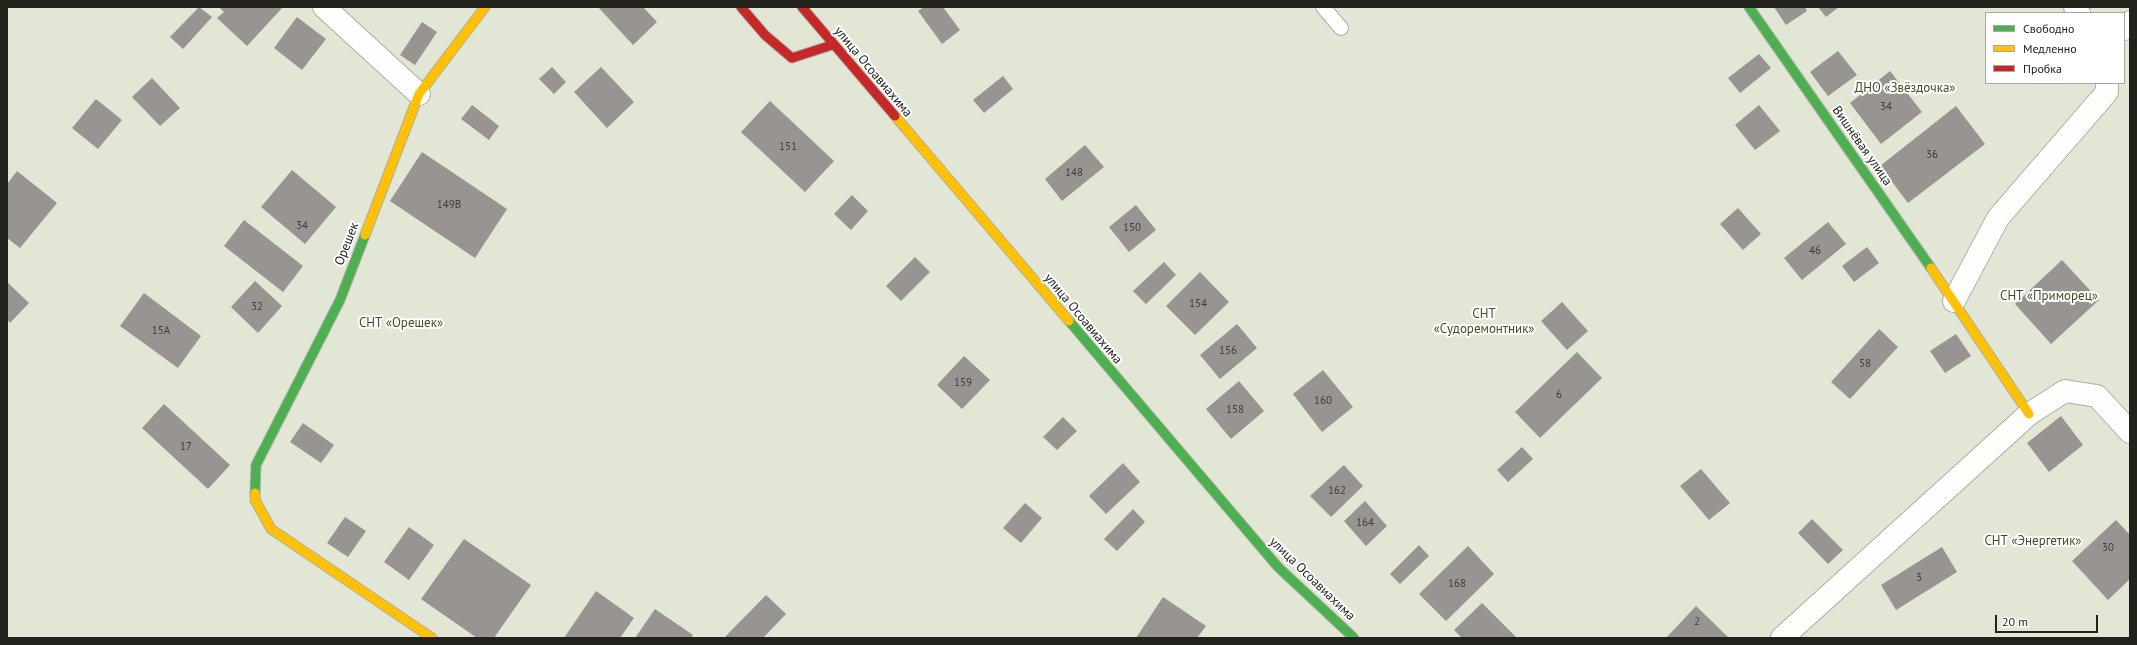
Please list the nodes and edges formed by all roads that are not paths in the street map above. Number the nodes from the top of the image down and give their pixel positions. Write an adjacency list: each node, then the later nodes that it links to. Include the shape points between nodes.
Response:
1 (324, 7): 10 (street)
2 (485, 7): 10 (street, Орешек)
3 (741, 7): 8 (street, via 765,35 792,58)
4 (802, 7): 8 (street, улица Осоавиахима)
5 (1324, 7): 7 (lane)
6 (1749, 7): 11 (street, Вишнёвая улица)
7 (1340, 28)
8 (832, 45): 15 (street, улица Осоавиахима, via 1278,567)
9 (2107, 84): 11 (street, via 2107,92 1998,218)
10 (418, 94): 14 (street, Орешек, via 340,300 256,465 255,500 271,529)
11 (1954, 301): 12 (street, Вишнёвая улица)
12 (2029, 414): 13 (street, via 2065,391 2097,396); 16 (street)
13 (2130, 432)
14 (432, 638)
15 (1354, 638)
16 (1782, 638)

